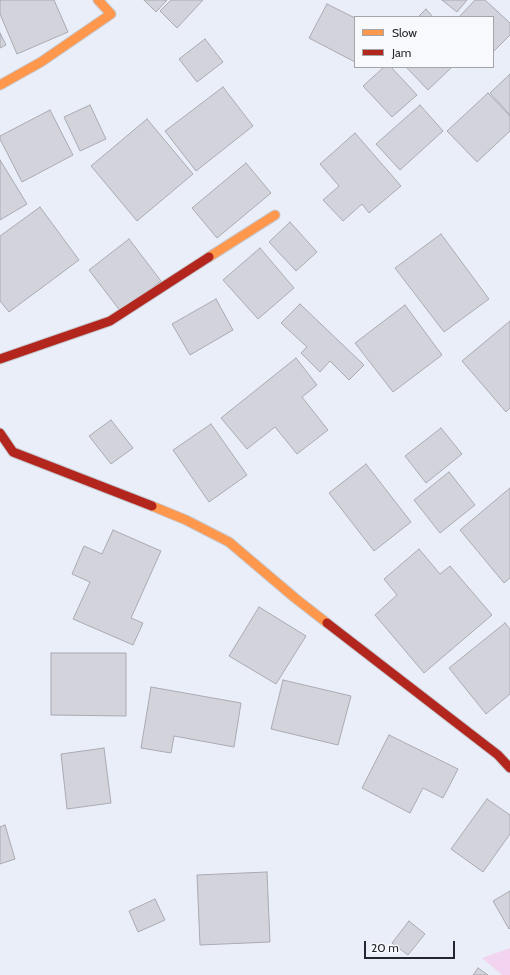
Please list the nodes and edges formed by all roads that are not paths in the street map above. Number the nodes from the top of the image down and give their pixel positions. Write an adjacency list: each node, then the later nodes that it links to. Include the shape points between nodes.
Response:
1 (98, 0): 2 (street, via 111,14 41,62)
2 (0, 85)
3 (275, 215): 4 (street, via 110,321)
4 (0, 359)
5 (0, 433): 6 (street, via 12,452 186,520 229,542 295,598 498,755)
6 (510, 768)

